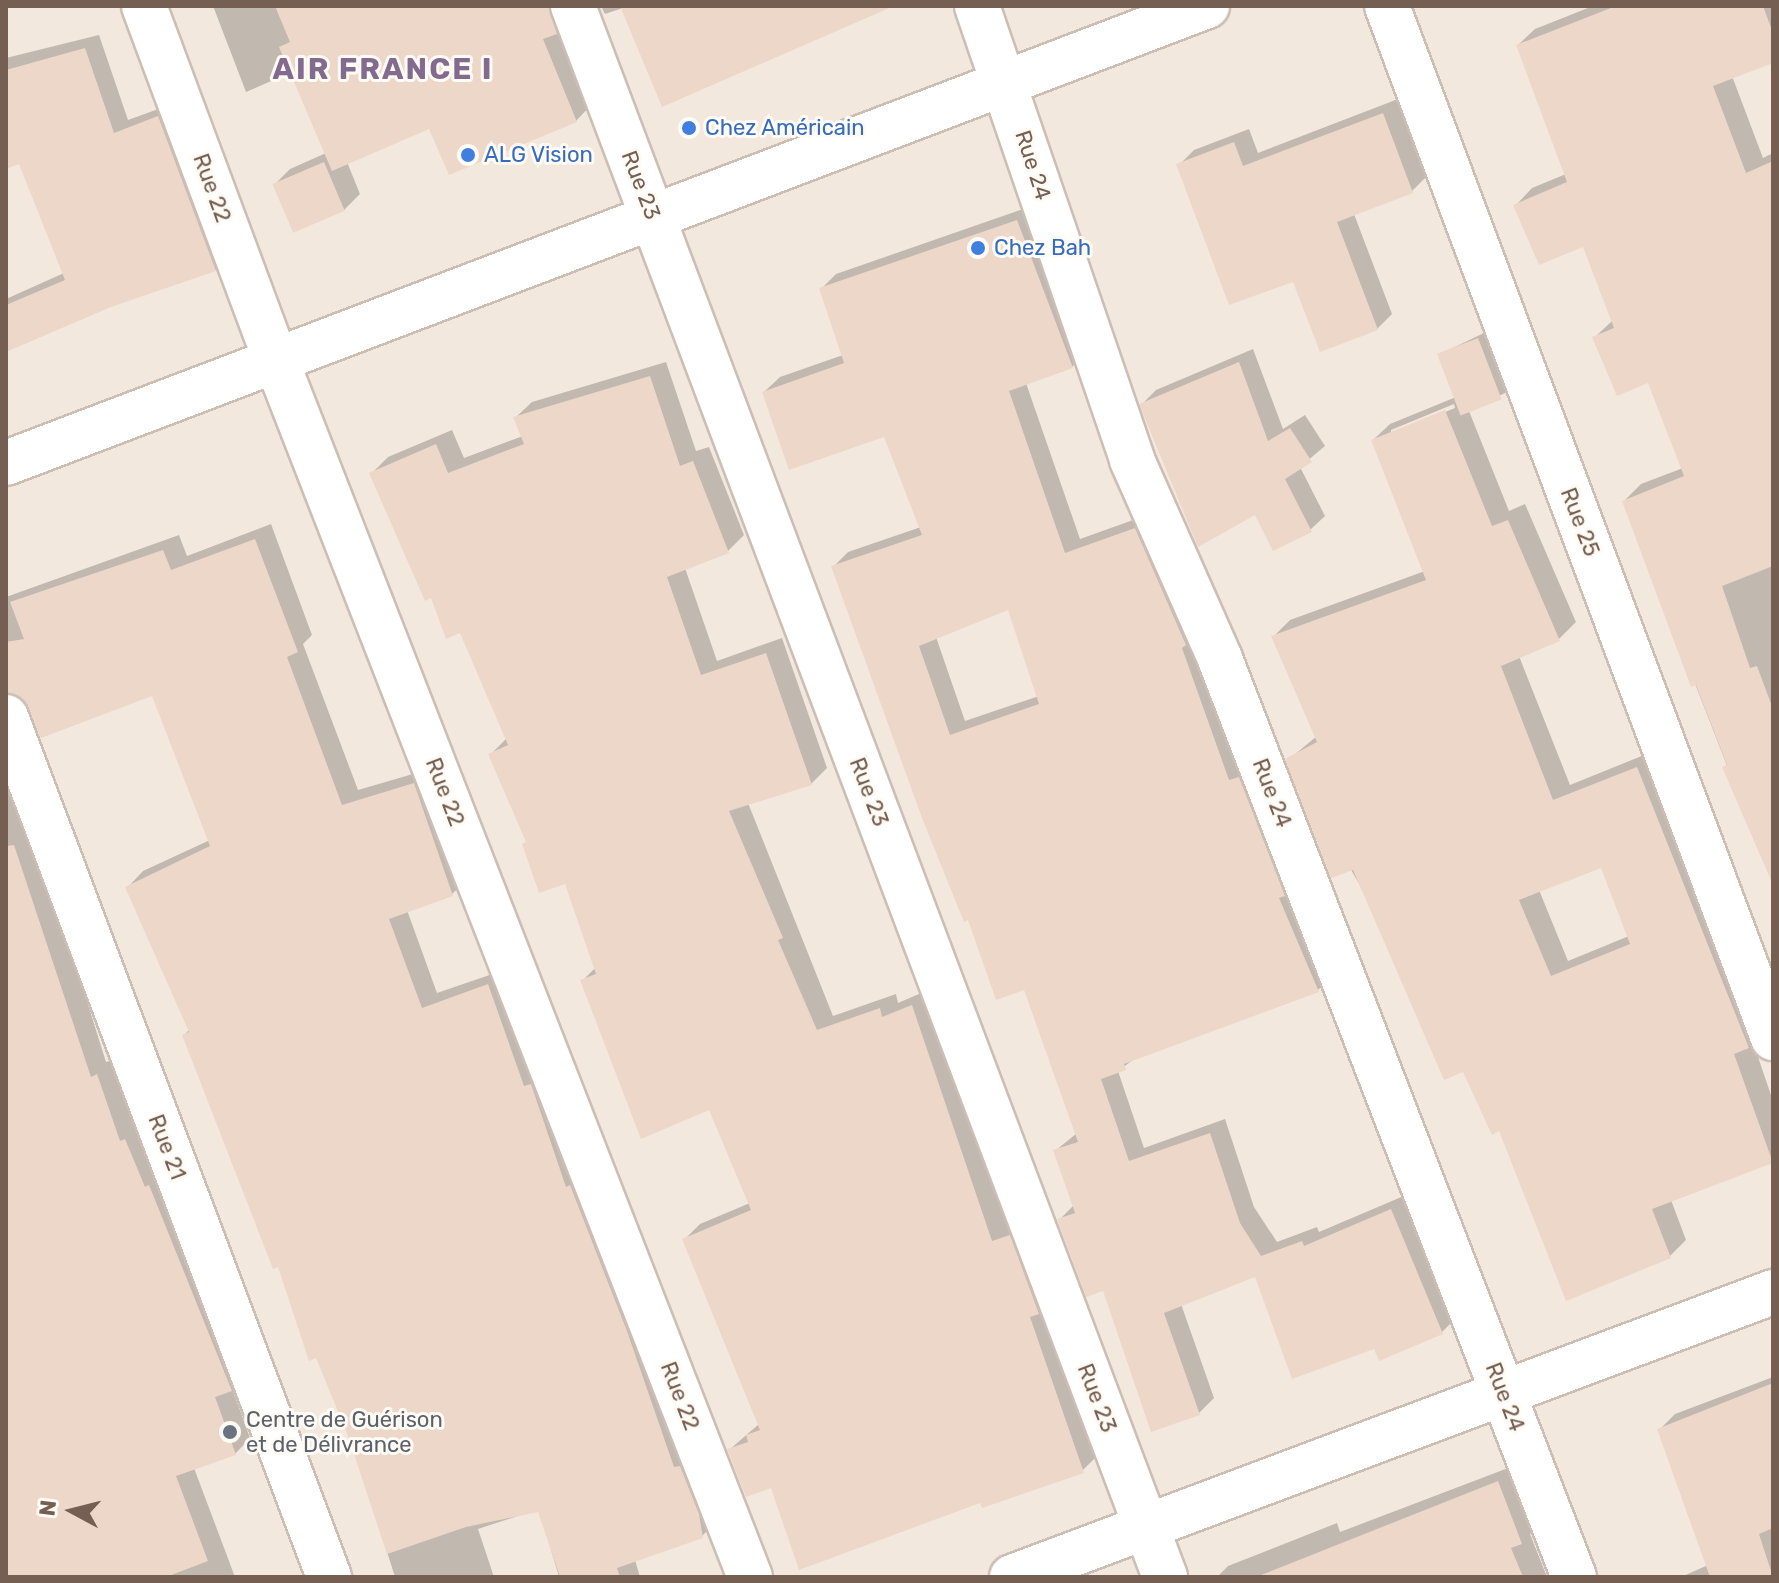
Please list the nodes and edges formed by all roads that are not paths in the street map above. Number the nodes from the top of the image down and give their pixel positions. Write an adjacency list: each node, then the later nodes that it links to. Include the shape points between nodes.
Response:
1 (144, 6): 8 (street, Rue 22)
2 (573, 6): 7 (street, Rue 23)
3 (977, 6): 6 (street, Rue 24)
4 (1207, 6): 6 (street)
5 (1387, 6): 11 (street, Rue 25)
6 (1006, 83): 7 (street); 13 (street, Rue 24, via 1132,460 1220,659)
7 (653, 217): 8 (street); 14 (street, Rue 23)
8 (276, 360): 9 (street); 16 (street, Rue 22)
9 (6, 463)
10 (6, 717): 15 (street, Rue 21)
11 (1773, 1038)
12 (1773, 1292): 13 (street)
13 (1504, 1393): 14 (street); 19 (street, Rue 24)
14 (1146, 1527): 17 (street); 18 (street, Rue 23)
15 (329, 1577)
16 (750, 1577)
17 (1012, 1577)
18 (1165, 1577)
19 (1574, 1577)

